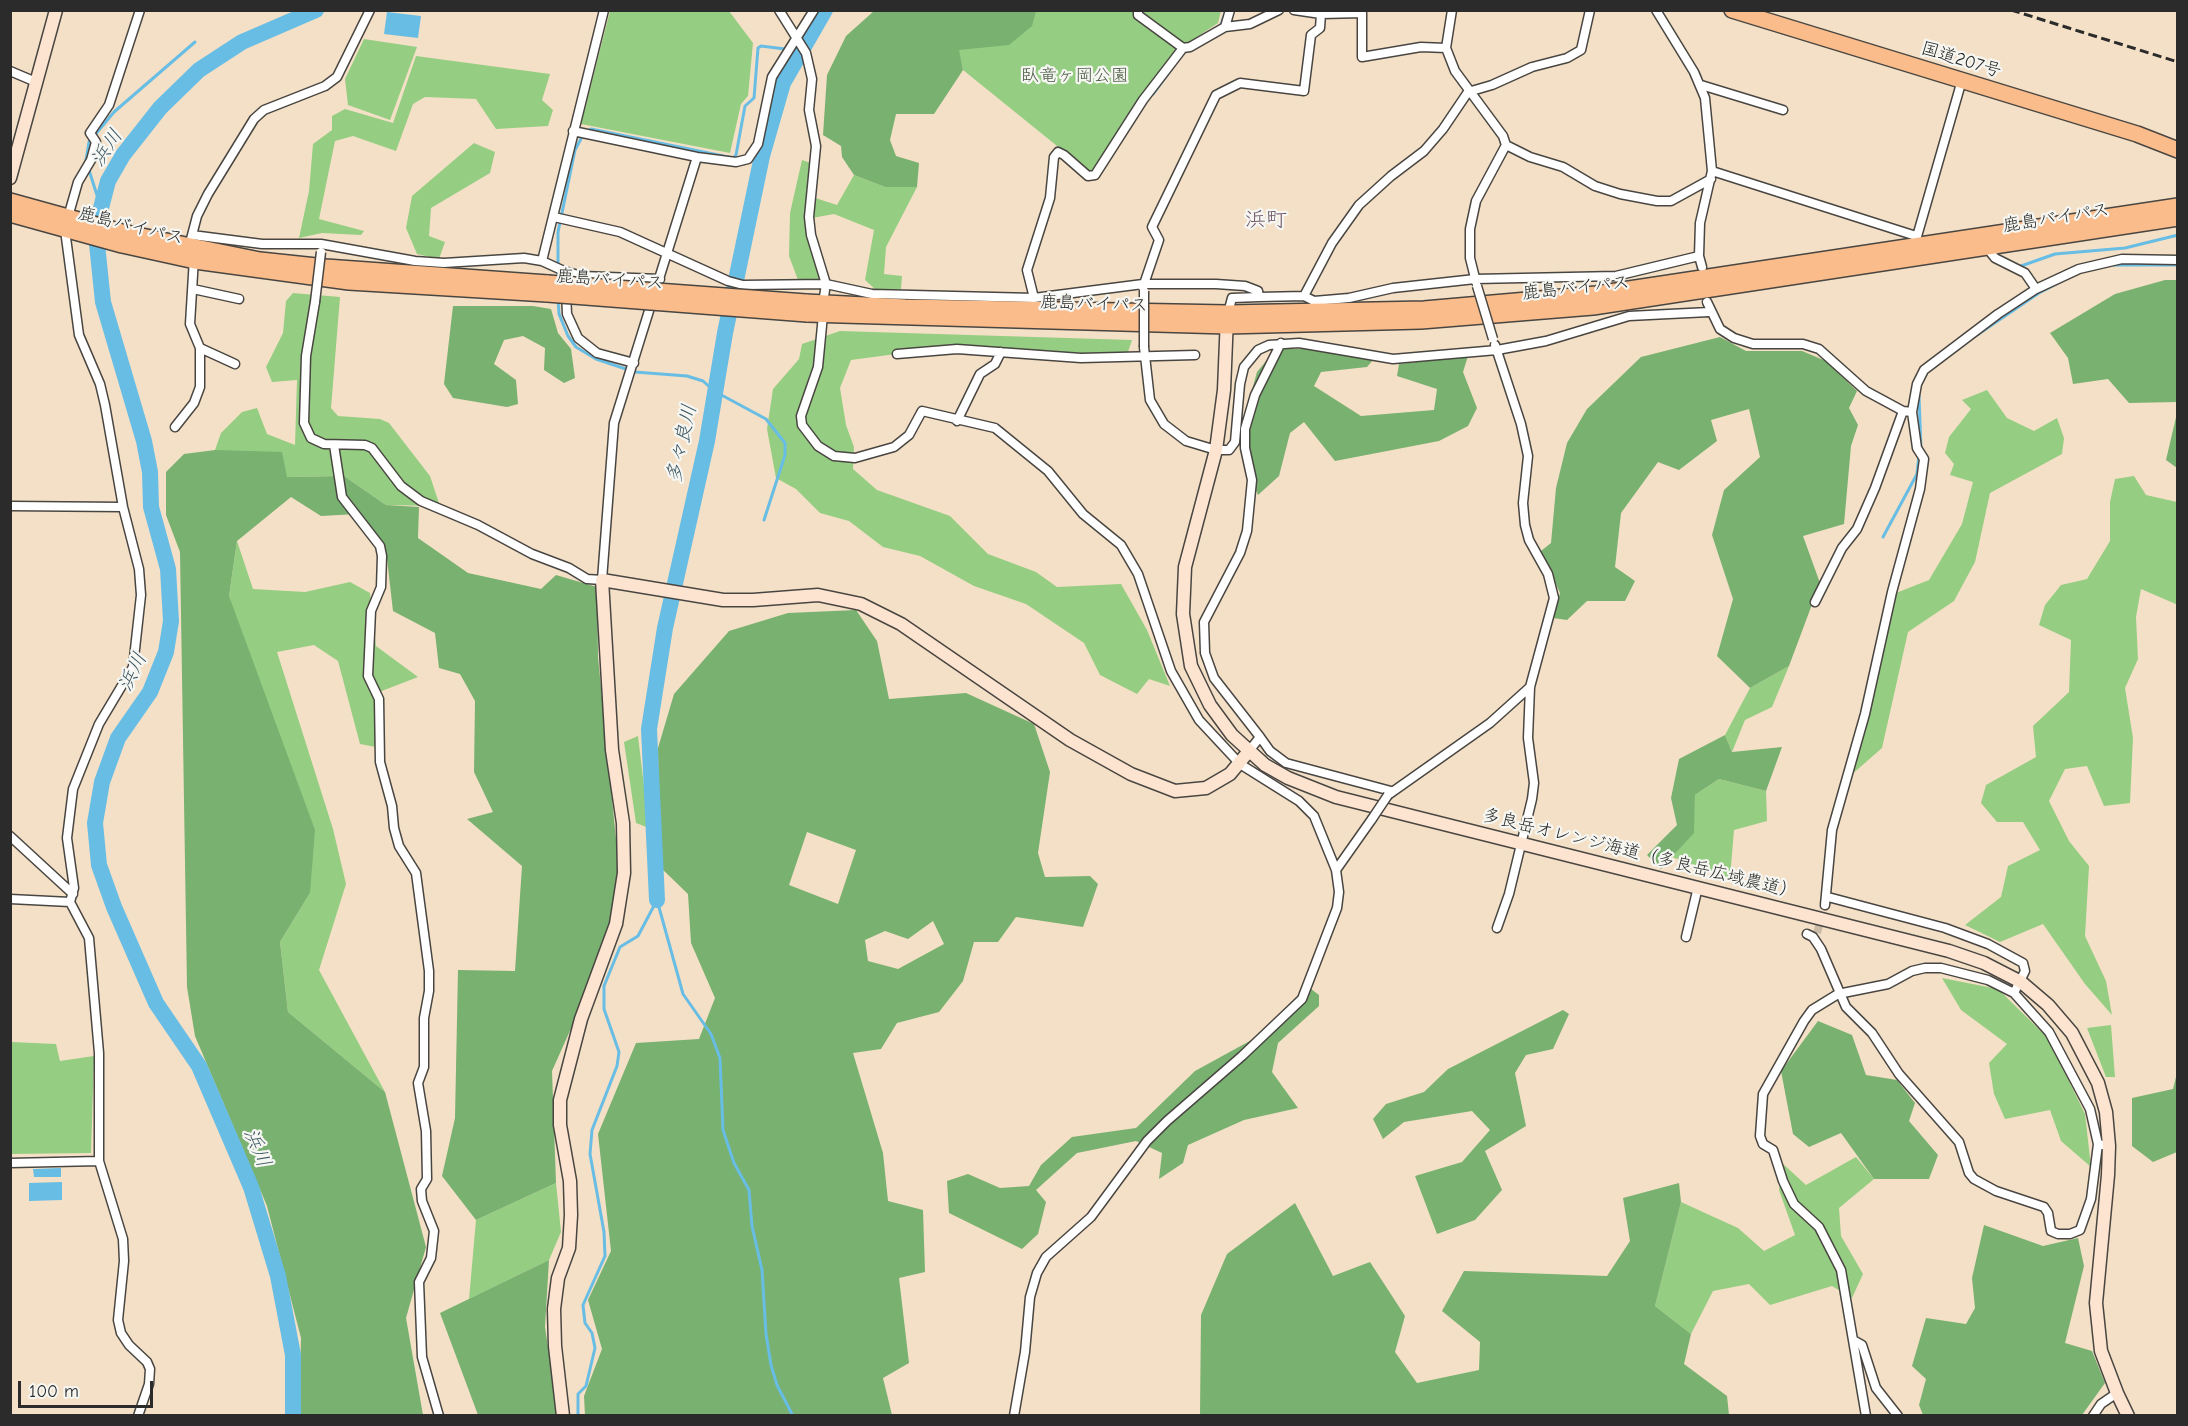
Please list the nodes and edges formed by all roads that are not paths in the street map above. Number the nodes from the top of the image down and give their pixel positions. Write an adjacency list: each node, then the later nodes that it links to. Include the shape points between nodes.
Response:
1 (56, 10): 22 (street)
2 (140, 10): 37 (street, via 109,105 90,134 96,142 78,182)
3 (370, 10): 39 (street, via 338,78 264,110 254,119 197,216)
4 (604, 10): 26 (street)
5 (778, 10): 17 (street)
6 (814, 10): 17 (street)
7 (1138, 10): 18 (street, via 1138,15)
8 (1230, 10): 16 (street)
9 (1279, 10): 16 (street, via 1250,24)
10 (1294, 10): 15 (street)
11 (1452, 10): 19 (street)
12 (1590, 10): 24 (street, via 1581,50)
13 (1656, 10): 23 (street)
14 (1732, 10): 21 (highway, 国道207号)
15 (1321, 14): 19 (street, via 1362,13 1362,57 1421,47); 51 (street, via 1320,28 1311,35 1304,91 1240,83 1216,95 1152,227 1159,240)
16 (1225, 27): 18 (street, via 1190,48)
17 (794, 44): 29 (street, via 772,77 758,144 748,159 736,162); 50 (street, via 810,63 809,110 816,146 809,217)
18 (1183, 48): 56 (street, via 1143,100 1095,175 1088,176 1058,152 1054,157 1050,198 1028,270)
19 (1446, 48): 24 (street)
20 (10, 71): 22 (street)
21 (1962, 80): 28 (highway, 国道207号); 38 (street)
22 (36, 82): 31 (street)
23 (1701, 85): 25 (street); 30 (street, via 1709,122)
24 (1468, 92): 27 (street); 54 (street, via 1424,151 1359,205 1332,243)
25 (1783, 110)
26 (580, 133): 29 (street); 35 (street)
27 (1506, 145): 30 (street, via 1563,167 1595,186 1657,201 1671,201); 49 (street, via 1476,201 1470,229 1470,258)
28 (2178, 150)
29 (697, 157): 42 (street)
30 (1712, 175): 38 (street); 43 (street, via 1700,223)
31 (10, 178)
32 (10, 201): 37 (highway, 鹿島バイパス)
33 (2178, 206): 38 (highway, 鹿島バイパス)
34 (10, 214): 37 (highway, 鹿島バイパス)
35 (554, 217): 42 (street, via 620,232); 45 (street)
36 (2178, 218): 41 (highway, 鹿島バイパス)
37 (71, 225): 39 (highway, 鹿島バイパス, via 122,239); 77 (street, via 79,335 100,384)
38 (1916, 247): 41 (highway, 鹿島バイパス); 61 (highway, 鹿島バイパス, via 1593,307 1421,321)
39 (193, 248): 40 (street, via 262,244); 52 (street); 59 (highway, 鹿島バイパス, bridge, via 349,282 547,289)
40 (321, 248): 45 (street, via 444,263 524,258); 74 (street, bridge, via 306,356 304,423 311,438)
41 (1987, 248): 53 (street, via 1995,258 2025,273)
42 (668, 253): 48 (street); 50 (street, via 743,285)
43 (1699, 256): 46 (street); 49 (street, via 1616,276)
44 (2178, 260): 53 (street, via 2104,262)
45 (542, 261): 47 (street)
46 (1702, 267)
47 (564, 271): 48 (street, via 582,276); 69 (street, via 567,314 578,338 597,353)
48 (660, 279): 69 (street)
49 (1476, 283): 54 (street, via 1393,288 1314,301); 64 (street, bridge)
50 (826, 284): 56 (street, via 872,294); 59 (street)
51 (1143, 288): 55 (street, via 1245,286 1258,291); 56 (street); 65 (street, bridge)
52 (194, 289): 57 (street); 63 (street, via 190,324)
53 (2036, 289): 71 (street, via 1924,370)
54 (1304, 296): 55 (street)
55 (1259, 297): 61 (street, via 1232,298)
56 (1034, 298)
57 (239, 299)
58 (1707, 302): 60 (street)
59 (823, 309): 61 (highway, 鹿島バイパス); 72 (street, via 818,367 801,416 802,425 818,446 834,456 855,458 894,447 909,435 922,411)
60 (1709, 312): 64 (street, via 1629,316 1545,342); 71 (street, via 1720,329 1734,338 1753,344 1803,344 1819,349 1866,391)
61 (1227, 319): 75 (street, 多良岳オレンジ海道（多良岳広域農道）)
62 (1281, 343): 64 (street, via 1393,359); 75 (street, via 1258,350 1249,358 1240,384 1234,447); 81 (street, via 1254,395 1245,429 1252,480 1247,531 1240,553 1203,622 1205,652 1214,678)
63 (200, 348): 70 (street); 73 (street, via 200,387 194,403)
64 (1497, 350): 80 (street, via 1528,456 1525,525 1548,574 1554,598)
65 (1144, 351): 66 (street, via 1081,358); 68 (street); 75 (street, via 1150,400 1164,424 1186,441)
66 (1001, 352): 67 (street, via 957,349); 72 (street, via 995,364 981,374)
67 (897, 354)
68 (1195, 355)
69 (634, 363): 78 (street, via 614,423)
70 (235, 364)
71 (1907, 411): 79 (street, via 1857,529 1842,548); 94 (street, via 1924,466 1865,714 1832,830 1826,901 1945,928 1988,944 2023,963)
72 (957, 421): 83 (street, via 995,428 1048,471 1083,514 1121,545 1138,574 1171,672 1199,720)
73 (175, 428)
74 (334, 445): 78 (street, via 372,448 401,486 421,501 587,579); 104 (street, via 342,497 380,546 382,556 381,587 371,612 368,676 379,699 380,762 394,828 399,846 416,873 429,971 424,1067 418,1083 426,1131 427,1179 421,1189 422,1201 434,1231 431,1258 419,1282 422,1357)
75 (1216, 450): 82 (street, 多良岳オレンジ海道（多良岳広域農道）, via 1185,567 1183,614 1191,666 1210,705)
76 (10, 506): 77 (street)
77 (123, 507): 89 (street, via 139,569 141,595 133,667 99,724 73,789 67,838)
78 (602, 580): 83 (street, via 723,600 818,595 861,604 901,624 1070,740 1159,786 1190,791 1206,788); 105 (street, via 624,873 616,924 581,1019 560,1100 571,1215 554,1309)
79 (1815, 602)
80 (1530, 687): 84 (street, via 1490,723); 86 (street, via 1528,738 1534,783)
81 (1260, 737): 82 (street); 84 (street, via 1286,763)
82 (1249, 752): 83 (street); 86 (street, 多良岳オレンジ海道（多良岳広域農道）, via 1288,778 1336,797)
83 (1240, 764): 87 (street, via 1299,801 1314,816)
84 (1389, 793): 87 (street, bridge)
85 (10, 836): 89 (street)
86 (1520, 843): 88 (street, 多良岳オレンジ海道（多良岳広域農道）); 91 (street)
87 (1336, 870): 106 (street, via 1337,908 1302,999 1147,1141 1091,1217 1046,1257 1030,1298)
88 (1698, 887): 93 (street); 94 (street, 多良岳オレンジ海道（多良岳広域農道）, via 1949,951)
89 (72, 898): 90 (street); 98 (street, via 89,938 99,1053)
90 (10, 899)
91 (1497, 928)
92 (1812, 935): 96 (street, via 1839,988)
93 (1686, 937)
94 (2021, 982): 95 (street); 97 (street, 多良岳オレンジ海道（多良岳広域農道）, via 2048,1005 2085,1053 2106,1112)
95 (2014, 993): 96 (street, via 1988,980 1925,968 1888,984); 97 (street, via 2049,1032 2090,1109)
96 (1838, 994): 97 (street, via 1872,1033 1899,1074 1959,1142 1974,1179 2044,1207 2048,1227 2058,1234 2080,1230); 100 (street, via 1812,1010 1763,1094 1761,1136 1763,1144 1777,1157 1794,1204 1830,1243 1841,1270)
97 (2104, 1145): 101 (street, 多良岳オレンジ海道（多良岳広域農道）, via 2096,1302 2101,1351)
98 (99, 1161): 99 (street); 103 (street, via 123,1239 118,1320 121,1332 150,1369)
99 (10, 1164)
100 (1855, 1341): 107 (street); 108 (street, via 1862,1345 1876,1389)
101 (2116, 1393): 102 (street, 多良岳オレンジ海道（多良岳広域農道）); 109 (street)
102 (2127, 1413)
103 (138, 1416)
104 (439, 1416)
105 (563, 1416)
106 (1014, 1416)
107 (1866, 1416)
108 (1898, 1416)
109 (2093, 1416)

